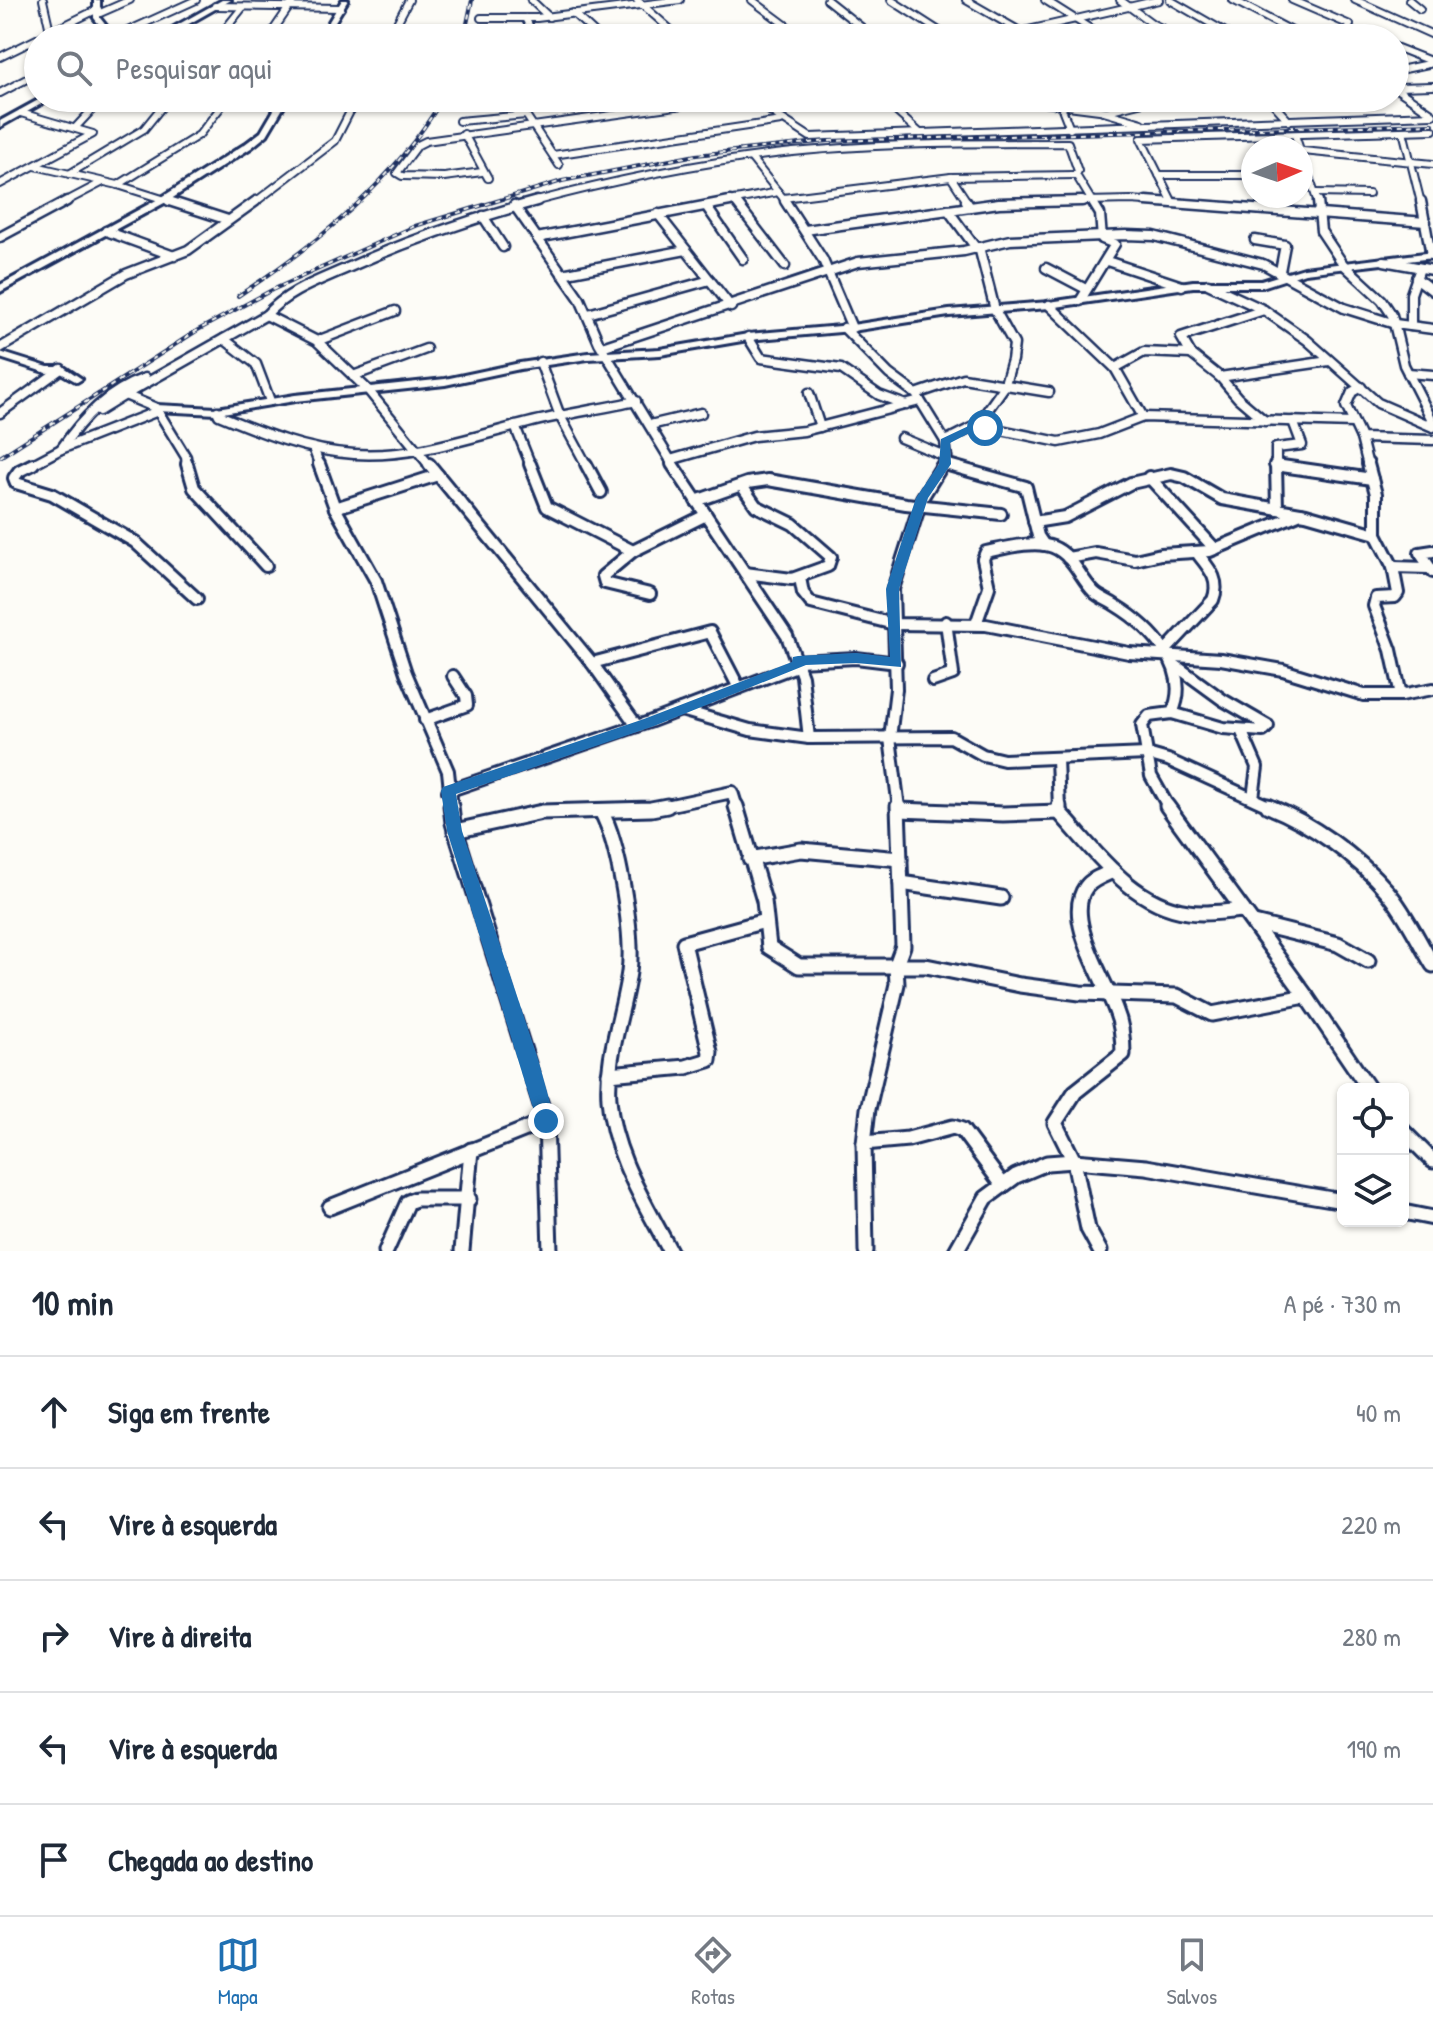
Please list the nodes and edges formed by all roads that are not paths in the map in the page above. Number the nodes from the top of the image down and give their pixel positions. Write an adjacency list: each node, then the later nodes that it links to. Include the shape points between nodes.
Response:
1 (43, 0): 38 (street)
2 (97, 0): 31 (street)
3 (130, 0): 31 (street)
4 (196, 0): 41 (street)
5 (227, 0): 24 (main road)
6 (294, 0): 27 (street)
7 (345, 0): 29 (street)
8 (409, 0): 46 (street)
9 (531, 0): 33 (street)
10 (637, 0): 28 (street)
11 (680, 0): 28 (street)
12 (752, 0): 50 (street)
13 (827, 0): 51 (street)
14 (891, 0): 52 (street)
15 (966, 0): 53 (street)
16 (1045, 0): 36 (street)
17 (1120, 0): 25 (street)
18 (1159, 0): 25 (street)
19 (1170, 0): 57 (street)
20 (1233, 0): 58 (street)
21 (1292, 0): 59 (street)
22 (1355, 0): 60 (street)
23 (1409, 0): 30 (street)
24 (215, 6): 26 (street); 42 (main road)
25 (1131, 6): 36 (street); 56 (street)
26 (243, 7): 27 (street); 43 (street)
27 (289, 7): 29 (street); 44 (street)
28 (643, 7): 32 (street); 49 (street)
29 (341, 8): 45 (street)
30 (1420, 9)
31 (98, 11): 37 (street); 40 (street)
32 (573, 13): 33 (street); 48 (street)
33 (549, 17): 35 (street)
34 (481, 18): 35 (street)
35 (525, 18): 47 (street)
36 (1077, 18): 54 (street); 55 (street)
37 (76, 19): 38 (street); 39 (street)
38 (48, 23)
39 (65, 24)
40 (99, 24)
41 (143, 24)
42 (183, 24)
43 (229, 24)
44 (277, 24)
45 (331, 24)
46 (396, 24)
47 (528, 24)
48 (585, 24)
49 (663, 24)
50 (784, 24)
51 (857, 24)
52 (928, 24)
53 (1009, 24)
54 (1048, 24)
55 (1085, 24)
56 (1153, 24)
57 (1212, 24)
58 (1278, 24)
59 (1348, 24)
60 (1408, 24)
61 (1409, 24): 62 (street)
62 (1433, 35)
63 (24, 45): 65 (street)
64 (1409, 52): 66 (street)
65 (0, 57)
66 (1432, 61): 67 (street)
67 (1409, 67)
68 (24, 80): 71 (street)
69 (1433, 86): 70 (street)
70 (1409, 87)
71 (0, 93)
72 (1409, 98): 87 (street)
73 (24, 111): 86 (main road)
74 (90, 112): 94 (street)
75 (158, 112): 109 (street, via 144,129)
76 (217, 112): 117 (street, via 199,135)
77 (276, 112): 121 (street, via 257,140)
78 (350, 112): 132 (street, via 323,153)
79 (525, 112): 88 (street)
80 (629, 112): 93 (street)
81 (769, 112): 90 (street)
82 (897, 112): 99 (street)
83 (1063, 112): 96 (street)
84 (1105, 112): 95 (street)
85 (1281, 112): 91 (street)
86 (21, 113): 92 (main road); 94 (street)
87 (1433, 114): 91 (street)
88 (526, 115): 89 (street); 93 (street)
89 (459, 121)
90 (781, 121): 99 (street, via 810,137); 103 (street)
91 (1289, 121): 95 (street)
92 (0, 124)
93 (533, 125): 100 (street); 103 (street)
94 (76, 127): 108 (street, via 93,134)
95 (1147, 127): 96 (street)
96 (1070, 129): 99 (street)
97 (1433, 130): 98 (street)
98 (1403, 131): 101 (street); 105 (street)
99 (920, 133)
100 (464, 134): 100 (street, via 485,175 437,178 397,173 422,142)
101 (1295, 135): 111 (street, via 1141,139)
102 (1313, 152): 105 (street)
103 (553, 155): 107 (street)
104 (751, 158): 110 (street, via 878,146 1068,143); 120 (street); 125 (street)
105 (1412, 163): 106 (street); 133 (street)
106 (1433, 164)
107 (559, 165)
108 (35, 166): 109 (street); 115 (street)
109 (69, 174): 114 (street)
110 (1076, 175): 113 (street); 123 (street)
111 (1159, 175): 112 (street); 124 (street)
112 (1241, 175)
113 (951, 177): 120 (street); 127 (street)
114 (103, 182): 117 (street); 137 (street)
115 (0, 184)
116 (1313, 184): 118 (street)
117 (118, 185): 121 (street)
118 (1316, 193): 119 (street); 130 (street)
119 (1369, 194)
120 (780, 195): 122 (street); 134 (street)
121 (165, 199): 132 (street); 135 (street)
122 (734, 200): 126 (street); 149 (street)
123 (1094, 200): 124 (street); 127 (street); 136 (street)
124 (1172, 201): 130 (street)
125 (514, 205): 131 (street); 138 (street)
126 (706, 206): 129 (street); 145 (street)
127 (970, 207): 128 (street)
128 (948, 210): 134 (street); 141 (street)
129 (658, 214): 138 (street); 142 (street)
130 (1317, 214): 133 (street); 148 (street, via 1324,237)
131 (483, 216): 140 (street); 170 (street, via 359,262)
132 (228, 220): 144 (street)
133 (1426, 222): 143 (street)
134 (805, 230): 153 (street)
135 (106, 231): 144 (street); 161 (street)
136 (1102, 236): 141 (street, via 1031,238); 146 (street, via 1115,244); 155 (street, via 1154,236)
137 (0, 237)
138 (537, 238): 154 (street)
139 (1255, 240): 155 (street, via 1285,245)
140 (503, 247)
141 (978, 248): 153 (street, via 858,262); 166 (street)
142 (686, 250): 154 (street); 157 (street)
143 (1432, 255): 147 (street)
144 (174, 256): 178 (street, via 141,266)
145 (743, 259)
146 (1107, 261): 159 (street); 160 (street)
147 (1384, 261): 148 (street); 151 (street)
148 (1343, 264): 155 (street); 171 (street, via 1382,300)
149 (785, 266)
150 (1046, 268): 160 (street)
151 (1420, 268): 152 (street); 156 (street)
152 (1433, 270)
153 (829, 272): 165 (street); 173 (street)
154 (562, 274): 169 (street)
155 (1283, 274): 158 (street, via 1262,284); 171 (street, via 1344,308)
156 (1416, 278): 162 (street); 172 (street)
157 (710, 280): 165 (street); 169 (street)
158 (1208, 284): 159 (street); 167 (street)
159 (1182, 286): 163 (street)
160 (1084, 288): 163 (street)
161 (0, 289)
162 (1433, 291)
163 (1080, 301): 164 (street)
164 (1049, 305): 166 (street); 185 (street)
165 (731, 307): 180 (street)
166 (995, 310): 173 (street); 193 (street, via 1014,344)
167 (1264, 310): 181 (street, via 1182,336); 183 (street, via 1316,345)
168 (395, 311): 177 (street)
169 (588, 314): 180 (street)
170 (266, 315): 176 (street); 177 (street)
171 (1395, 324): 172 (street); 187 (street)
172 (1411, 326): 174 (street)
173 (848, 328): 175 (street); 199 (street, via 882,368)
174 (1433, 329)
175 (748, 337): 180 (street, via 660,352); 202 (street, via 761,358 841,369 879,395)
176 (224, 339): 188 (street); 200 (street, via 257,363)
177 (317, 341): 190 (street)
178 (0, 348)
179 (426, 349): 190 (street)
180 (604, 350): 184 (street); 201 (street)
181 (1191, 354): 185 (street, via 1144,352); 191 (street)
182 (0, 355): 186 (street, via 47,370)
183 (1329, 361): 191 (street); 194 (street)
184 (540, 362): 195 (street, via 445,382); 207 (street)
185 (1115, 368): 208 (street)
186 (61, 369): 192 (street); 205 (street)
187 (1408, 373): 189 (street); 213 (street)
188 (158, 374): 198 (street); 212 (street, via 127,385)
189 (1433, 375)
190 (353, 376): 195 (street)
191 (1220, 377): 209 (street)
192 (77, 379)
193 (1004, 387): 196 (street); 199 (street, via 956,379); 215 (street)
194 (1361, 387): 211 (street, via 1346,406); 213 (street, via 1378,403)
195 (368, 390): 200 (street); 224 (street)
196 (1049, 392)
197 (809, 393): 217 (street)
198 (125, 395): 203 (street); 212 (street)
199 (918, 397): 202 (street); 221 (street)
200 (270, 401): 204 (street)
201 (636, 401): 207 (street); 214 (street)
202 (906, 405): 217 (street)
203 (157, 409): 204 (street); 223 (street); 248 (street, via 186,457 194,488)
204 (217, 411): 222 (street)
205 (0, 413)
206 (701, 413): 214 (street)
207 (560, 416): 216 (street); 232 (street)
208 (1143, 417): 209 (street); 215 (street, via 1068,442)
209 (1265, 421): 210 (street)
210 (1293, 421): 211 (street); 227 (street, via 1302,445 1276,448)
211 (1353, 423): 219 (street)
212 (79, 424): 223 (street)
213 (1433, 424)
214 (650, 425): 225 (street)
215 (977, 425): 221 (street)
216 (515, 426): 224 (street); 244 (street, via 547,507)
217 (820, 427): 225 (street, via 754,436)
218 (901, 438): 226 (street)
219 (1361, 438): 220 (street); 230 (street)
220 (1433, 440)
221 (945, 441): 226 (street)
222 (313, 448): 224 (street, via 355,455); 235 (street)
223 (61, 449): 254 (street, via 19,471 16,483 52,494 135,542)
224 (419, 450): 228 (street)
225 (670, 460): 233 (street)
226 (946, 461): 234 (street); 240 (street, via 1024,486)
227 (1275, 465): 230 (street); 236 (street)
228 (438, 475): 235 (street); 259 (street)
229 (1149, 477): 236 (street, via 1177,475 1222,499); 240 (street, via 1065,517); 243 (street)
230 (1372, 479): 241 (street)
231 (742, 486): 233 (street); 234 (street, via 768,480); 252 (street, via 756,506 793,524 828,552 828,566)
232 (601, 492)
233 (696, 501): 239 (street)
234 (920, 504): 238 (street); 256 (street, via 893,589)
235 (335, 508): 270 (street, via 376,581)
236 (1277, 508): 237 (street)
237 (1301, 513): 241 (street); 243 (street)
238 (1001, 514)
239 (706, 515): 244 (street); 251 (street)
240 (1034, 522): 242 (street)
241 (1376, 534): 249 (street)
242 (1044, 545): 247 (street); 257 (street, via 986,552 989,587)
243 (1215, 549): 246 (street)
244 (633, 551): 253 (street, via 602,581)
245 (1433, 551): 250 (street, via 1420,553)
246 (1197, 553): 247 (street, via 1135,560 1096,553); 258 (street, via 1216,578 1218,591)
247 (1068, 558): 258 (street, via 1098,595 1119,607)
248 (266, 566)
249 (1393, 567): 250 (street); 267 (street, via 1398,593 1376,598 1374,606)
250 (1431, 570)
251 (745, 573): 252 (street); 260 (street)
252 (800, 578): 256 (street, via 811,603)
253 (650, 594)
254 (197, 599)
255 (946, 622): 256 (street); 257 (street); 264 (street, via 953,674)
256 (894, 624): 261 (street)
257 (976, 624): 258 (street, via 1129,653)
258 (1166, 653): 262 (street); 267 (street, via 1283,670 1364,695)
259 (592, 663): 265 (street, via 710,632); 271 (street)
260 (799, 663): 261 (street, via 856,658); 265 (street); 273 (street)
261 (897, 663): 274 (street)
262 (1175, 665): 269 (street, via 1178,698); 272 (street, via 1268,726 1263,731)
263 (453, 676): 270 (street, via 467,705)
264 (933, 681)
265 (739, 688): 268 (street)
266 (1433, 689): 267 (street)
267 (1401, 695)
268 (681, 710): 271 (street); 273 (street, via 750,730)
269 (1172, 713): 272 (street); 275 (street, via 1143,720)
270 (425, 720): 277 (street, via 448,771)
271 (637, 726): 277 (street)
272 (1241, 730): 278 (street, via 1257,767)
273 (809, 738): 274 (street)
274 (890, 738): 276 (street, via 951,737 1004,760); 279 (street)
275 (1147, 754): 276 (street); 278 (street); 288 (street, via 1160,796)
276 (1057, 759): 281 (street)
277 (448, 791): 282 (street)
278 (1253, 798): 293 (street, via 1293,816 1381,883)
279 (899, 810): 281 (street); 284 (street)
280 (601, 811): 282 (street, via 542,812); 283 (street, via 651,809 732,792); 296 (street, via 620,876 630,945)
281 (1059, 812): 285 (street)
282 (455, 831): 298 (street)
283 (750, 859): 284 (street, via 801,850); 289 (street)
284 (900, 859): 286 (street)
285 (1113, 871): 288 (street, via 1172,909); 294 (street, via 1087,885 1080,908 1084,941)
286 (901, 883): 287 (street); 292 (street, via 903,946)
287 (1001, 898)
288 (1243, 910): 290 (street)
289 (765, 921): 292 (street, via 769,947 799,966); 296 (street, via 684,943 709,1060)
290 (1254, 923): 291 (street, via 1338,944); 295 (street)
291 (1368, 961)
292 (896, 965): 294 (street); 300 (street, via 897,984)
293 (1433, 965)
294 (1111, 996): 295 (street, via 1177,996 1212,1014); 302 (street, via 1122,1019 1123,1054 1075,1093 1055,1123)
295 (1306, 996): 297 (street)
296 (609, 1074): 313 (street, via 617,1137)
297 (1365, 1083)
298 (546, 1121): 301 (street); 312 (street)
299 (1409, 1137): 303 (street)
300 (864, 1143): 304 (street, via 953,1127 962,1130); 314 (street)
301 (471, 1150): 305 (street); 307 (street)
302 (1074, 1161): 304 (street, via 1047,1163); 306 (street, via 1146,1167); 316 (street, via 1088,1229)
303 (1433, 1161)
304 (1002, 1184): 315 (street, via 986,1198)
305 (469, 1199): 310 (street, via 408,1202); 311 (street)
306 (1337, 1200)
307 (330, 1207)
308 (1409, 1213): 309 (street)
309 (1433, 1218)
310 (386, 1251)
311 (462, 1251)
312 (550, 1251)
313 (670, 1251)
314 (866, 1251)
315 (956, 1251)
316 (1100, 1251)

